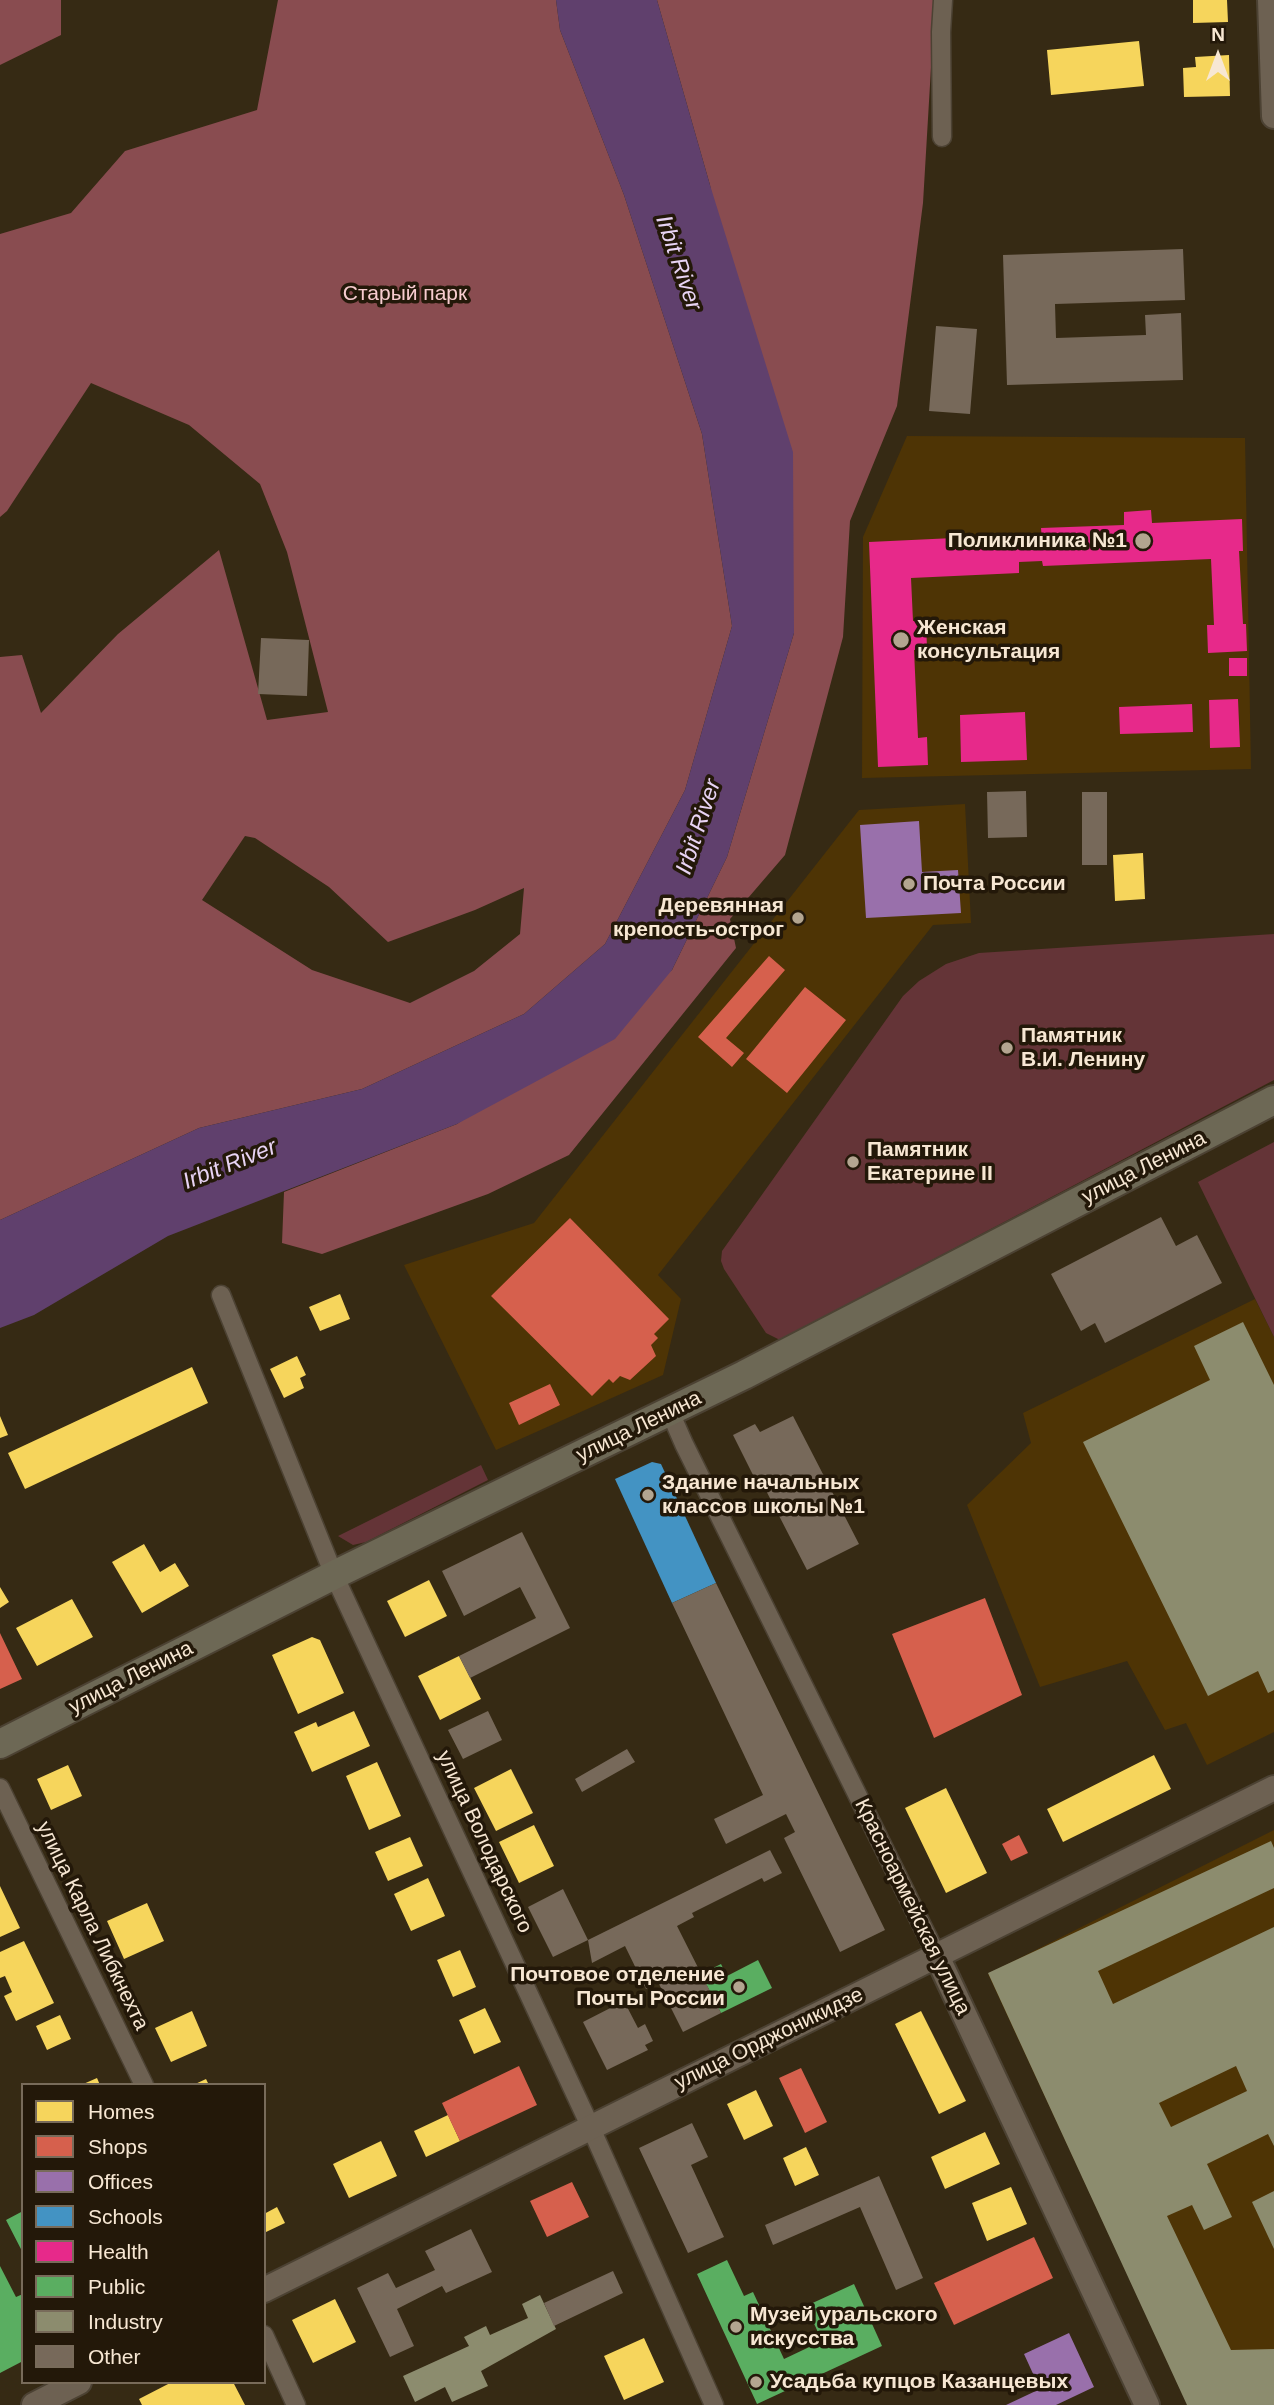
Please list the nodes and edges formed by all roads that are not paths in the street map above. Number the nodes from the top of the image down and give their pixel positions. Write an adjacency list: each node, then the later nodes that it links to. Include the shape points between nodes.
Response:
1 (943, 0): 4 (street)
2 (1270, 0): 3 (main road)
3 (1274, 116)
4 (942, 137)
5 (1274, 1100): 7 (main road, улица Ленина)
6 (221, 1295): 8 (street, улица Володарского)
7 (670, 1412): 8 (main road, улица Ленина); 12 (street, Красноармейская улица)
8 (334, 1575): 9 (main road, улица Ленина); 14 (street, улица Володарского)
9 (0, 1744)
10 (0, 1788): 13 (street, улица Карла Либкнехта)
11 (1274, 1788): 12 (main road, улица Орджоникидзе)
12 (937, 1955): 14 (main road, улица Орджоникидзе); 21 (main road, Красноармейская улица)
13 (143, 2083)
14 (591, 2128): 15 (main road, улица Орджоникидзе); 20 (street, улица Володарского)
15 (266, 2289)
16 (266, 2339): 19 (street)
17 (75, 2384): 18 (main road)
18 (34, 2405)
19 (296, 2405)
20 (714, 2405)
21 (1147, 2405)

